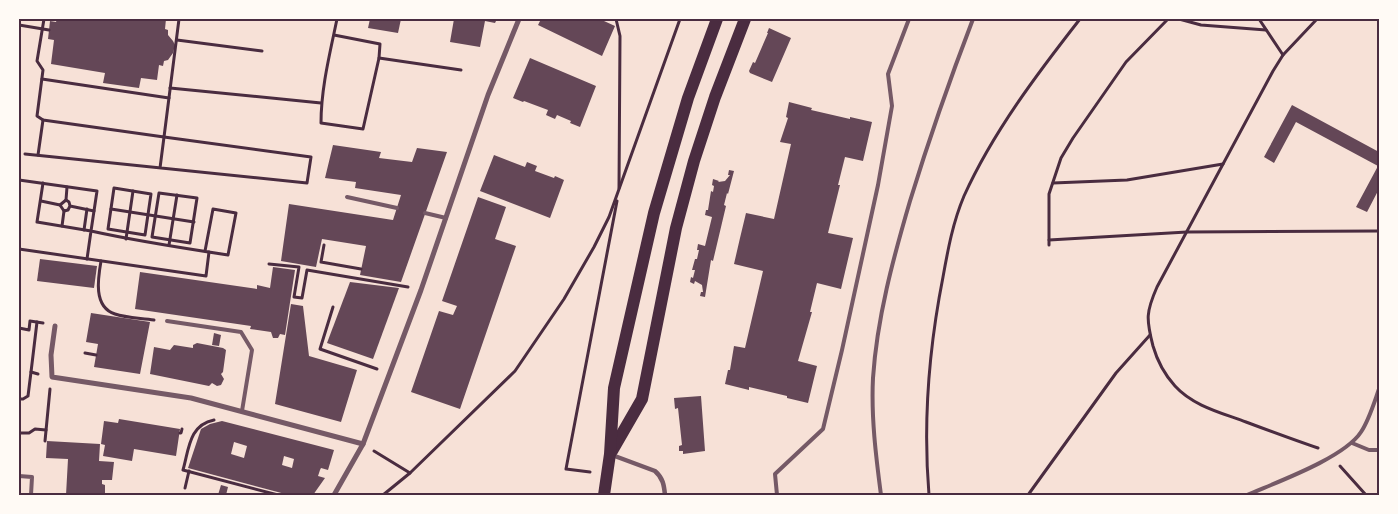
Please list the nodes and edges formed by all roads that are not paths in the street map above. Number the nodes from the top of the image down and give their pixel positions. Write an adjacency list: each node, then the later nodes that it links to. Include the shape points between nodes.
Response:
1 (519, 19): 9 (street, via 488,95)
2 (718, 19): 17 (main road, via 688,98 654,214 614,388)
3 (746, 19): 17 (main road, via 714,97 681,209 642,398)
4 (909, 19): 23 (lane, via 888,74 892,106 880,176 823,429 775,474)
5 (973, 19): 24 (lane, via 933,127 886,291 873,378 873,423)
6 (347, 197): 7 (lane)
7 (397, 208)
8 (425, 213): 9 (lane)
9 (446, 218): 15 (street)
10 (167, 321): 13 (lane, via 241,332 252,350)
11 (54, 326): 13 (street, via 52,377 190,398)
12 (1379, 390): 14 (lane, via 1364,428)
13 (242, 411): 15 (street)
14 (1352, 443): 16 (lane, via 1369,450); 25 (lane, via 1333,456)
15 (363, 444): 20 (street)
16 (1379, 450)
17 (610, 454): 21 (main road); 22 (street, via 655,471 664,482)
18 (19, 476): 19 (lane, via 32,476)
19 (31, 495)
20 (334, 495)
21 (604, 495)
22 (665, 495)
23 (777, 495)
24 (881, 495)
25 (1247, 495)

